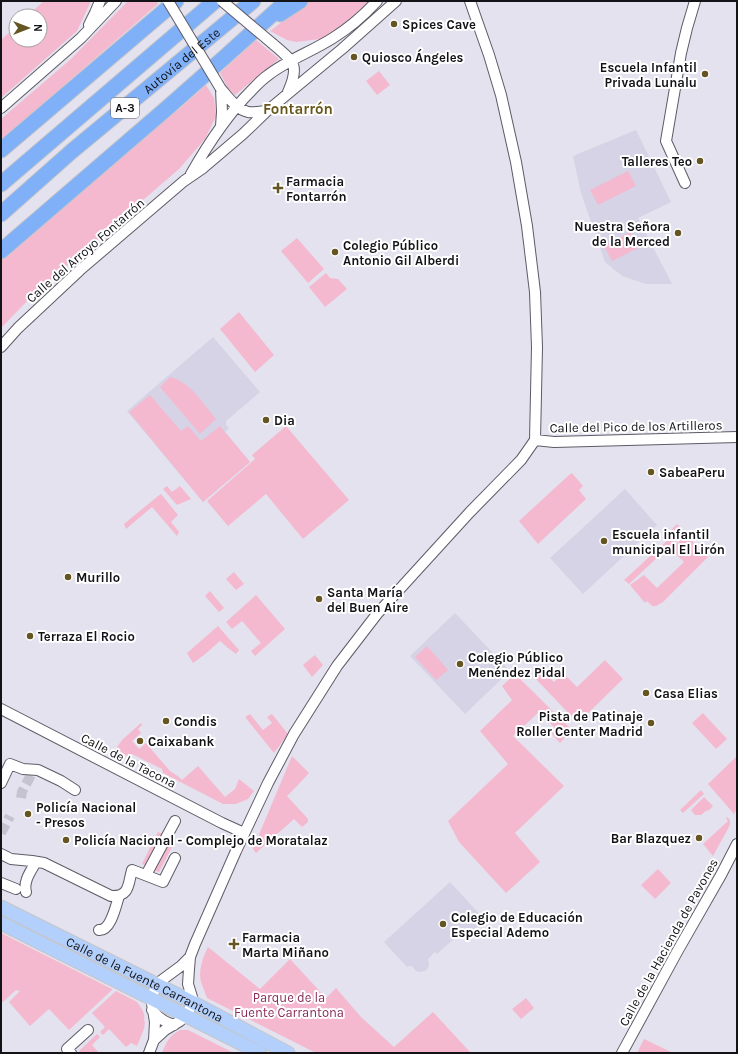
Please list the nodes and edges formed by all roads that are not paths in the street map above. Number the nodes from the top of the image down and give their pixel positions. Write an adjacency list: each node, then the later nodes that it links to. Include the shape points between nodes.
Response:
1 (100, 1): 14 (street)
2 (116, 1): 14 (street)
3 (168, 1): 19 (street, bridge)
4 (176, 1): 25 (highway)
5 (215, 1): 28 (highway, Autovía del Este / A-3)
6 (222, 1): 15 (street, bridge)
7 (253, 1): 29 (highway, Autovía del Este / A-3, via 72,151)
8 (287, 1): 17 (highway)
9 (300, 1): 17 (highway)
10 (377, 1): 16 (street, Calle del Arroyo Fontarrón, via 346,28)
11 (396, 1): 20 (street, Calle del Arroyo Fontarrón)
12 (695, 1): 27 (street, via 681,53 666,141)
13 (470, 3): 33 (street, via 501,95 527,226 535,299)
14 (82, 38): 22 (street)
15 (273, 44): 16 (street, via 288,50); 18 (street)
16 (312, 49): 18 (street, Calle del Arroyo Fontarrón)
17 (226, 56): 30 (highway)
18 (291, 60): 20 (street, Calle del Arroyo Fontarrón, via 295,71); 21 (street, Calle del Arroyo Fontarrón, via 266,76)
19 (221, 89): 21 (street); 24 (street)
20 (288, 93): 23 (street, Calle del Arroyo Fontarrón)
21 (236, 106): 23 (street, via 246,112); 24 (street, Calle del Arroyo Fontarrón)
22 (1, 108)
23 (267, 111): 26 (street, Calle del Arroyo Fontarrón, via 203,168)
24 (221, 127): 26 (street, Calle del Arroyo Fontarrón)
25 (1, 150)
26 (190, 176): 31 (street, Calle del Arroyo Fontarrón, via 56,292)
27 (685, 183)
28 (1, 184)
29 (1, 214)
30 (1, 251)
31 (1, 347)
32 (737, 437): 33 (street, Calle del Pico de los Artilleros, via 554,442)
33 (535, 440): 39 (street, via 521,460 433,551 377,614 337,666 294,734)
34 (1, 709): 39 (street, Calle de la Tacona)
35 (4, 769): 36 (street); 37 (street, via 10,764 23,769 38,770)
36 (1, 783)
37 (75, 790)
38 (175, 822): 44 (street)
39 (244, 833): 50 (street)
40 (737, 844): 63 (street, Calle de la Hacienda de Pavones)
41 (1, 854): 43 (street, via 11,859)
42 (175, 858): 44 (street, via 163,882)
43 (36, 862): 45 (street, via 25,888 21,891); 46 (street, via 111,896)
44 (146, 875): 46 (street, via 132,870 129,884)
45 (1, 883)
46 (119, 896): 49 (street, via 107,928)
47 (1, 907): 51 (main road, Calle de la Fuente Carrantona)
48 (1, 923): 54 (main road, Calle de la Fuente Carrantona)
49 (99, 930)
50 (190, 957): 51 (street); 52 (street)
51 (162, 981): 52 (street, Calle de la Fuente Carrantona, via 174,976); 53 (main road, Calle de la Fuente Carrantona); 54 (street)
52 (188, 984): 53 (street)
53 (192, 1002): 55 (street); 62 (main road, Calle de la Fuente Carrantona)
54 (152, 1004): 55 (main road, Calle de la Fuente Carrantona); 56 (street, Calle de la Fuente Carrantona, via 157,1017); 58 (street)
55 (186, 1016): 56 (street); 61 (main road, Calle de la Fuente Carrantona)
56 (174, 1025): 58 (street)
57 (88, 1030): 59 (street, via 67,1049)
58 (154, 1040): 60 (street)
59 (71, 1053)
60 (149, 1053)
61 (260, 1053)
62 (288, 1053)
63 (622, 1053)

